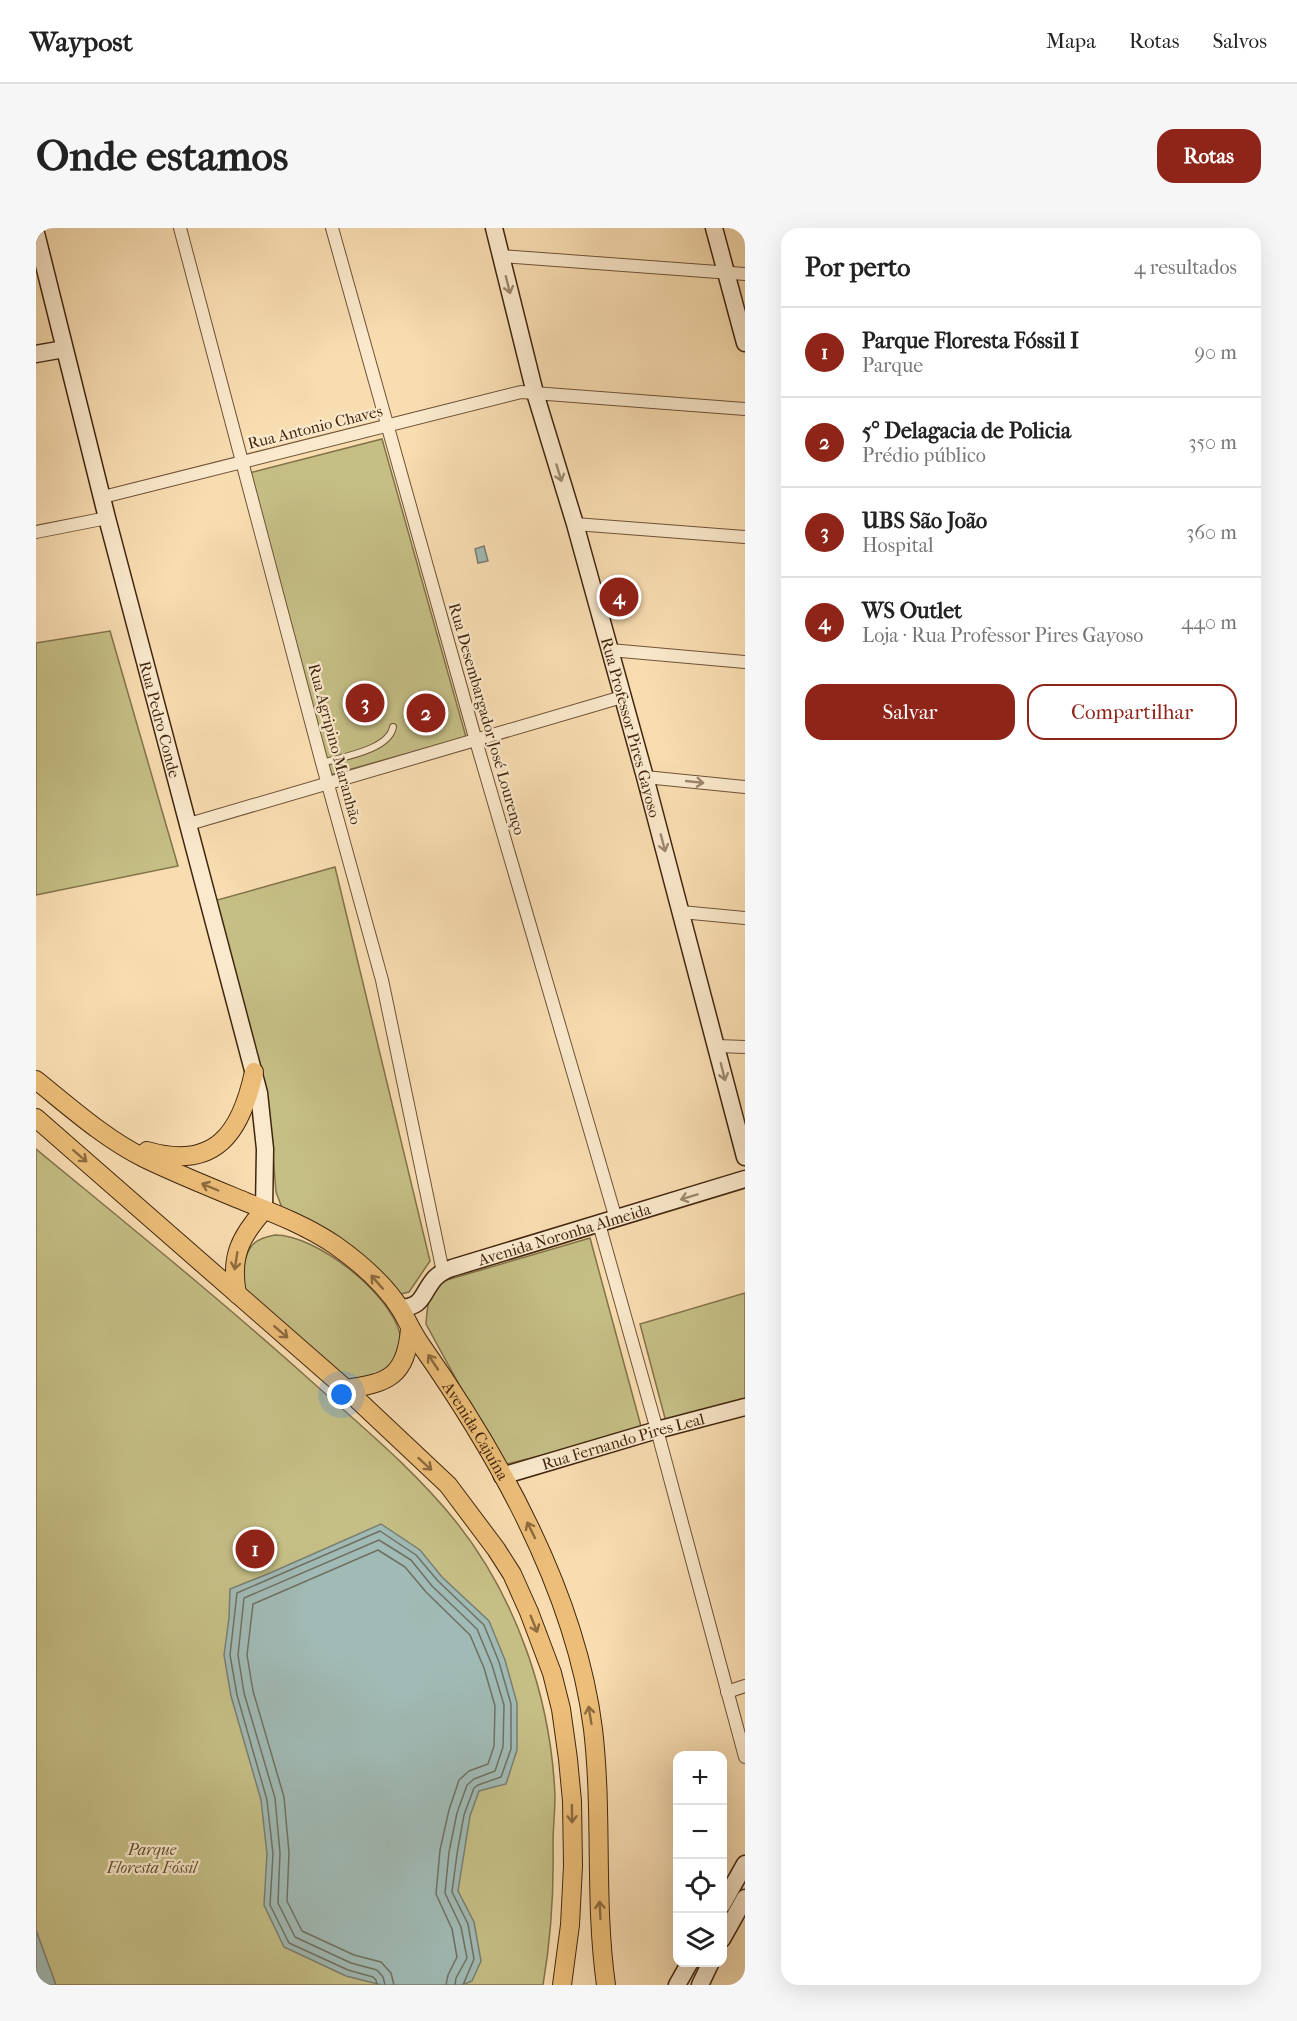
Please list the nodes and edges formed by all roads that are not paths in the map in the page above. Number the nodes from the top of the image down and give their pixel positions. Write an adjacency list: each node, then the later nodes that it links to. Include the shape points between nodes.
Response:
1 (180, 228): 15 (street, Rua Agripino Maranhão)
2 (332, 228): 14 (street, Rua Desembargador José Lourenço)
3 (494, 228): 6 (main road, Rua Professor Pires Gayoso)
4 (714, 228): 7 (main road)
5 (36, 233): 10 (main road, Rua Pedro Conde)
6 (501, 256): 7 (street); 12 (main road, Rua Professor Pires Gayoso, one-way to 12)
7 (726, 273): 8 (street); 9 (main road)
8 (745, 274)
9 (745, 343)
10 (64, 350): 11 (main road); 16 (main road, Rua Pedro Conde)
11 (36, 354)
12 (535, 393): 13 (street, Rua Antonio Chaves); 14 (street, Rua Antonio Chaves, via 521,392); 18 (main road, Rua Professor Pires Gayoso, one-way to 18)
13 (745, 409)
14 (386, 427): 15 (street, Rua Antonio Chaves); 25 (street, Rua Desembargador José Lourenço)
15 (243, 462): 16 (street, Rua Antonio Chaves); 26 (street, Rua Agripino Maranhão)
16 (103, 497): 17 (main road, Rua Pedro Conde)
17 (107, 518): 19 (street); 30 (main road, Rua Pedro Conde)
18 (575, 524): 20 (street); 21 (main road, Rua Professor Pires Gayoso)
19 (36, 532)
20 (745, 537)
21 (610, 650): 22 (street); 23 (main road, Rua Professor Pires Gayoso)
22 (745, 662)
23 (622, 697): 25 (street); 27 (main road, Rua Professor Pires Gayoso)
24 (393, 727): 26 (lane, via 378,746)
25 (476, 741): 28 (street); 42 (street, Rua Desembargador José Lourenço)
26 (322, 764): 28 (street, Rua Agripino Maranhão)
27 (645, 777): 29 (street, one-way to 29); 31 (main road, Rua Professor Pires Gayoso, one-way to 31)
28 (328, 784): 30 (street); 44 (street, Rua Agripino Maranhão, via 382,980)
29 (745, 787)
30 (189, 824): 35 (main road, Rua Pedro Conde)
31 (681, 912): 32 (street); 33 (main road, Rua Professor Pires Gayoso)
32 (745, 918)
33 (717, 1046): 34 (street); 39 (main road, Rua Professor Pires Gayoso, one-way to 39)
34 (745, 1047)
35 (254, 1072): 38 (main road, via 236,1124 210,1150 170,1156); 41 (main road, Rua Pedro Conde, via 265,1149)
36 (36, 1080): 38 (main road, Avenida Cajuína)
37 (36, 1118): 45 (main road, one-way to 45)
38 (116, 1143): 41 (main road, Avenida Cajuína, one-way to 38)
39 (745, 1157)
40 (745, 1179): 42 (main road, Avenida Noronha Almeida, one-way to 42)
41 (264, 1210): 45 (main road, one-way to 45, via 246,1230 238,1251); 46 (main road, Avenida Cajuína, one-way to 41, via 372,1275 335,1245 300,1224)
42 (616, 1219): 43 (main road, Avenida Noronha Almeida)
43 (599, 1224): 44 (main road, Avenida Noronha Almeida); 50 (street)
44 (443, 1272): 46 (main road, via 422,1300 412,1308)
45 (237, 1294): 48 (main road, one-way to 48)
46 (400, 1308): 47 (main road, Avenida Cajuína)
47 (410, 1329): 48 (main road, via 405,1359 395,1373 370,1386); 51 (main road, Avenida Cajuína, one-way to 47)
48 (346, 1389): 61 (main road, one-way to 61, via 448,1485 474,1518 512,1574 544,1649 561,1709 572,1801 571,1914)
49 (745, 1407): 50 (main road, Rua Fernando Pires Leal)
50 (657, 1430): 51 (main road, Rua Fernando Pires Leal); 53 (street)
51 (502, 1476): 60 (main road, Avenida Cajuína, one-way to 51, via 597,1785 586,1686 542,1554)
52 (745, 1686): 53 (street)
53 (727, 1692): 54 (street)
54 (745, 1757)
55 (745, 1864): 56 (main road)
56 (735, 1899): 57 (main road)
57 (727, 1926)
58 (687, 1967): 63 (main road)
59 (709, 1967): 64 (main road)
60 (604, 1976): 62 (main road)
61 (562, 1985)
62 (611, 1985)
63 (678, 1985)
64 (700, 1985)

